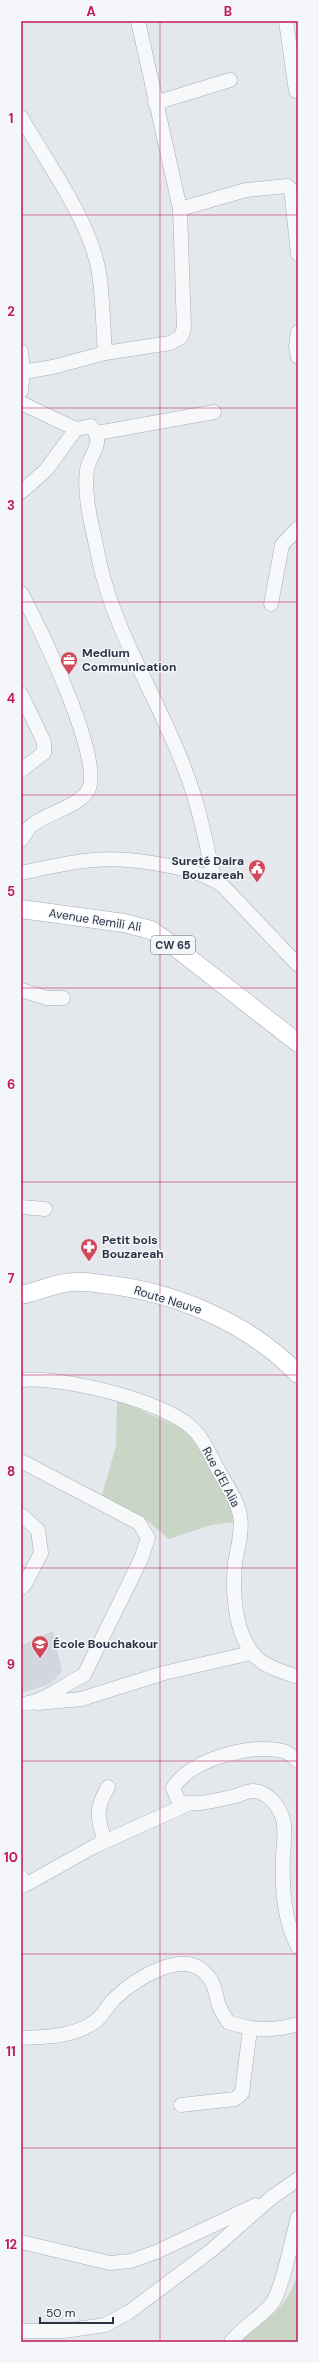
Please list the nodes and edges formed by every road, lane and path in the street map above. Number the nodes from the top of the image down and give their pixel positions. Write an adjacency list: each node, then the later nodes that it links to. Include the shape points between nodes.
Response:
1 (138, 21): 5 (street)
2 (286, 21): 4 (street)
3 (230, 80): 5 (street)
4 (298, 90)
5 (155, 103): 7 (street)
6 (21, 118): 11 (street, via 81,222 92,249 99,273)
7 (180, 209): 8 (street, via 246,190 287,186 292,198); 11 (street, via 184,313 181,337 170,343)
8 (298, 254)
9 (298, 332): 12 (street)
10 (21, 351): 13 (street)
11 (105, 353): 13 (street)
12 (298, 358)
13 (23, 372): 14 (street)
14 (21, 391)
15 (21, 403): 17 (street)
16 (214, 412): 18 (street)
17 (76, 429): 18 (street, via 91,426); 19 (street, via 46,470)
18 (97, 433): 27 (street, via 98,441 87,468 86,482 100,563 111,602 130,649 185,770 201,818)
19 (21, 492)
20 (298, 528): 22 (street, via 282,545)
21 (21, 593): 25 (street, via 74,706 86,745 90,784 88,792 74,804 30,827)
22 (271, 604)
23 (21, 694): 24 (street, via 44,742 44,753)
24 (21, 770)
25 (21, 840)
26 (21, 873): 27 (street, via 94,860 135,861 185,870)
27 (214, 879): 29 (street, via 234,896)
28 (21, 909): 32 (main road, Avenue Remili Ali / CW 65, via 124,923 151,930)
29 (298, 965)
30 (21, 990): 31 (street, via 48,998)
31 (63, 998)
32 (298, 1043)
33 (21, 1207): 34 (street)
34 (45, 1208)
35 (21, 1295): 36 (main road, Route Neuve, via 74,1282 121,1286 176,1300 214,1314 255,1338)
36 (298, 1374)
37 (21, 1380): 41 (street, Rue d'El Alia, via 40,1378 99,1389 172,1414 197,1433 232,1495 240,1516 234,1601)
38 (21, 1461): 43 (street, via 139,1523 148,1538 141,1559 84,1675 47,1696)
39 (21, 1515): 40 (street, via 38,1530 41,1553)
40 (21, 1588)
41 (251, 1653): 42 (street, via 263,1663); 43 (street, via 164,1673 81,1699)
42 (298, 1677)
43 (24, 1704)
44 (298, 1761): 46 (street, via 284,1751 260,1748 227,1754 179,1778 173,1788 176,1798 179,1802)
45 (108, 1787): 47 (street, via 101,1799 97,1818)
46 (188, 1804): 47 (street); 49 (street, via 254,1791 266,1795 274,1803 283,1818 285,1831 285,1909)
47 (105, 1841): 48 (street)
48 (22, 1884)
49 (298, 1947)
50 (298, 2024): 51 (street, via 281,2029)
51 (250, 2029): 52 (street, via 228,2022 219,2006 215,1986 207,1974 195,1965 173,1963 134,1984 114,1999 97,2020 74,2032 50,2037); 53 (street, via 242,2093 235,2099)
52 (21, 2038)
53 (181, 2105)
54 (298, 2179): 55 (street)
55 (270, 2198): 57 (street, via 156,2252 131,2261 110,2263); 58 (street, via 213,2249 129,2312 111,2322 64,2331)
56 (298, 2217): 59 (street, via 274,2300 262,2314 240,2330)
57 (21, 2242)
58 (21, 2331)
59 (231, 2342)

